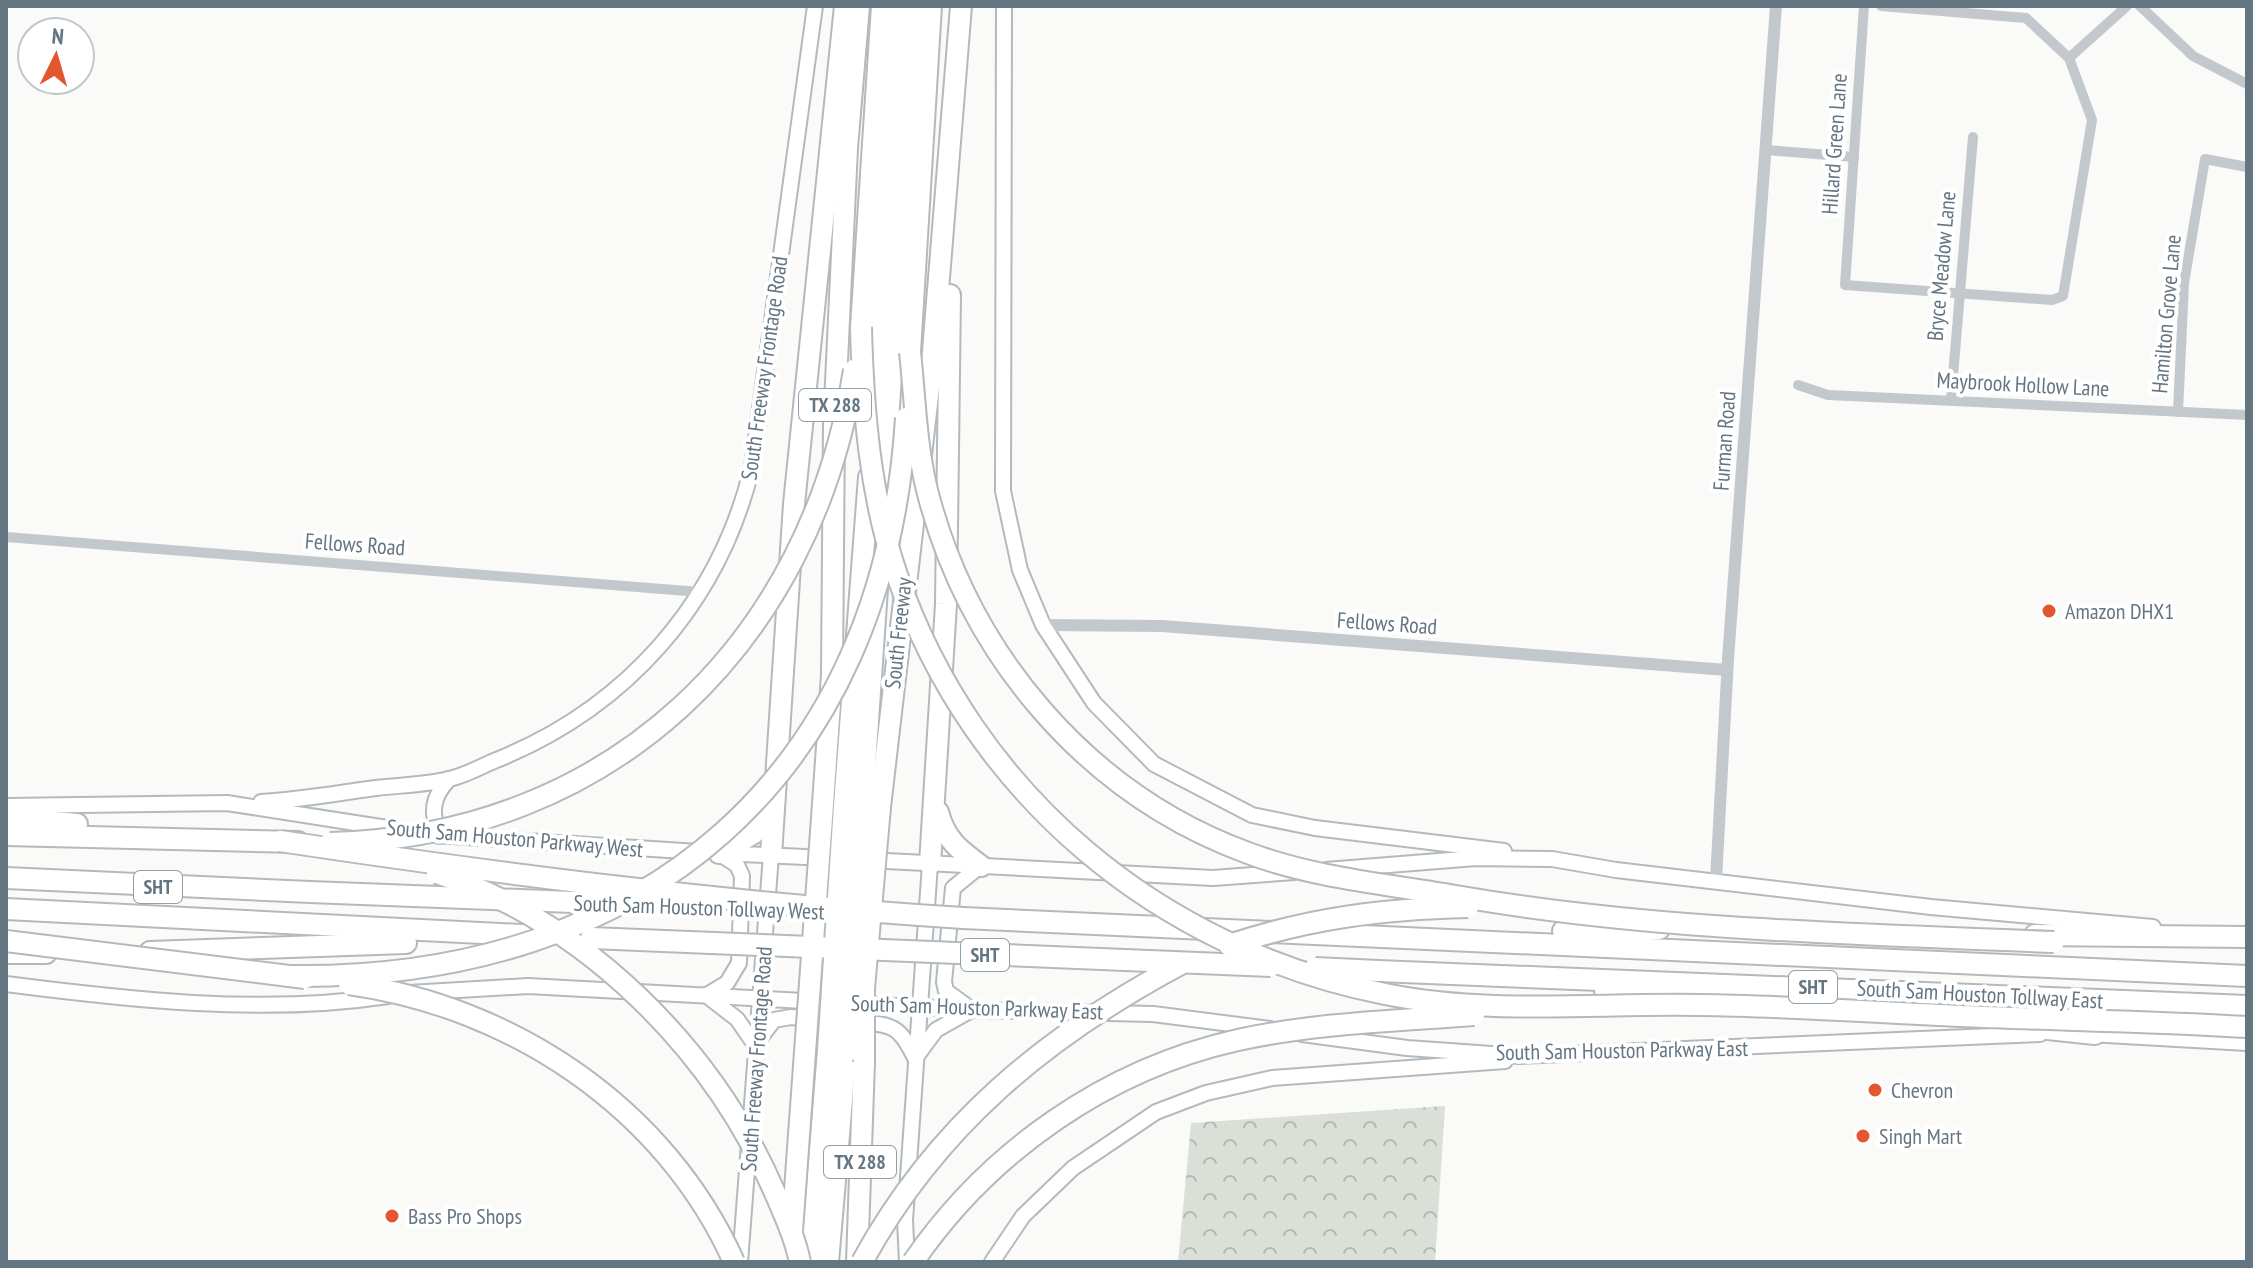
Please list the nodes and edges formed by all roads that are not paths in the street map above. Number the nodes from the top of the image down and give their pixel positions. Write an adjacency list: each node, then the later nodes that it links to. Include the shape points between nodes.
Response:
1 (815, 6): 30 (main road, South Freeway Frontage Road, via 752,467 728,541)
2 (845, 6): 36 (highway, via 795,488)
3 (859, 6): 38 (highway, South Freeway / TX 288, via 835,409 832,675)
4 (882, 6): 23 (highway)
5 (898, 6): 38 (highway)
6 (916, 6): 38 (highway)
7 (931, 6): 24 (highway)
8 (961, 6): 17 (highway, South Freeway / TX 288)
9 (1004, 6): 31 (main road, via 1003,491 1020,570)
10 (1776, 6): 19 (street, Furman Road)
11 (1864, 6): 20 (street, Hillard Green Lane)
12 (1881, 6): 15 (street, via 2026,18)
13 (2127, 6): 15 (street)
14 (2140, 6): 16 (street, via 2193,56)
15 (2069, 58): 22 (street, via 2092,120 2063,296 2052,300)
16 (2247, 84)
17 (954, 107): 34 (highway, via 946,604); 38 (highway, South Freeway / TX 288, via 933,352 896,651)
18 (1973, 137): 22 (street, Bryce Meadow Lane)
19 (1766, 150): 20 (street); 32 (street, Furman Road)
20 (1854, 157): 22 (street, Hillard Green Lane, via 1845,285)
21 (2243, 166): 27 (street, Hamilton Grove Lane, via 2205,159 2184,283)
22 (1957, 293): 26 (street, Bryce Meadow Lane)
23 (861, 327): 42 (highway, bridge, via 840,439 822,498 764,612 692,697 601,768 518,809 419,835); 67 (highway, bridge, via 867,439 896,572 937,667 973,729 1042,811 1096,860 1168,913 1304,973 1435,1002)
24 (910, 352): 50 (highway, bridge, via 926,488 959,584 993,649 1065,736 1153,806 1249,854 1349,879); 60 (highway, bridge, via 905,441 889,541 860,634 789,760 726,830 656,886 537,942 448,964 353,977)
25 (1798, 385): 26 (street, Maybrook Hollow Lane, via 1828,395)
26 (1951, 400): 27 (street, Maybrook Hollow Lane)
27 (2178, 412): 28 (street, Maybrook Hollow Lane)
28 (2247, 415)
29 (6, 537): 30 (street, Fellows Road)
30 (700, 592): 33 (main road, South Freeway Frontage Road, via 667,640 595,706 561,731)
31 (1043, 625): 32 (street, Fellows Road, via 1162,626); 45 (main road, via 1094,703 1154,764 1252,815)
32 (1727, 670): 49 (street, Furman Road)
33 (449, 779): 35 (main road, South Freeway Frontage Road); 41 (main road, via 434,801)
34 (934, 795): 46 (highway); 47 (highway, via 951,844)
35 (227, 803): 37 (main road, South Sam Houston Parkway West); 41 (main road, South Sam Houston Parkway West)
36 (773, 803): 43 (highway, via 754,833); 44 (highway)
37 (6, 806)
38 (852, 807): 73 (highway, bridge); 73 (highway, South Freeway / TX 288, bridge, via 864,988); 77 (highway, South Freeway / TX 288, bridge)
39 (6, 818): 52 (highway, bridge, via 280,841 716,899)
40 (6, 835): 42 (highway, bridge)
41 (439, 836): 43 (main road, South Sam Houston Parkway West)
42 (330, 843): 78 (highway, bridge, via 427,870 515,905 627,986 705,1074 745,1132)
43 (719, 853): 44 (main road, South Sam Houston Parkway West); 63 (main road, via 737,865 742,876 739,963 727,983)
44 (771, 855): 46 (main road, South Sam Houston Parkway West); 64 (main road, South Freeway Frontage Road)
45 (1552, 859): 47 (main road, via 1476,858 1213,878); 49 (main road)
46 (930, 864): 47 (main road); 66 (main road)
47 (981, 866): 68 (main road, via 953,888 944,982 946,991)
48 (6, 878): 52 (highway, South Sam Houston Tollway West / SHT, bridge)
49 (1716, 880): 54 (main road, via 2031,917)
50 (1512, 906): 57 (highway, bridge, via 1872,934); 81 (highway, bridge, via 1405,909 1312,920 1202,954 1147,982 1047,1047 993,1092 900,1199)
51 (6, 909): 55 (highway, SHT)
52 (963, 918): 53 (highway, South Sam Houston Tollway West / SHT, bridge)
53 (1395, 935): 54 (highway, via 1622,929); 61 (highway, South Sam Houston Tollway East / SHT)
54 (2247, 935)
55 (309, 936): 58 (highway, via 173,952); 59 (highway, South Sam Houston Tollway West / SHT, bridge, via 591,938)
56 (6, 941): 60 (highway, bridge)
57 (2247, 949)
58 (6, 953)
59 (1378, 971): 65 (highway, South Sam Houston Tollway East / SHT); 70 (highway)
60 (292, 976): 76 (highway, bridge, via 419,998 493,1025 573,1070 630,1116 683,1177)
61 (2247, 976)
62 (6, 984): 63 (main road, via 205,1002 336,1004 422,991 528,986)
63 (706, 995): 64 (main road); 72 (main road, via 737,1019)
64 (760, 997): 66 (main road, South Sam Houston Parkway East); 72 (main road, South Freeway Frontage Road)
65 (2247, 1006)
66 (919, 1007): 68 (main road, South Sam Houston Parkway East); 75 (main road)
67 (1582, 1007): 69 (highway, bridge, via 1698,1005); 82 (highway, bridge, via 1331,1025 1238,1040 1158,1065 1079,1104 1007,1156 954,1207)
68 (972, 1010): 74 (main road, South Sam Houston Parkway East, via 1153,1014 1407,1048); 75 (main road, via 936,1030)
69 (2247, 1027)
70 (2095, 1034): 71 (main road, South Sam Houston Parkway East); 74 (main road, South Sam Houston Parkway East)
71 (2247, 1043)
72 (755, 1045): 75 (main road, via 774,1020 791,1017 888,1024 902,1033); 76 (main road, South Freeway Frontage Road)
73 (846, 1055): 79 (highway); 80 (highway); 81 (highway, South Freeway / TX 288)
74 (1520, 1056): 83 (main road, via 1488,1064 1272,1078 1206,1093 1156,1112 1073,1168 1023,1216)
75 (915, 1059): 82 (main road, via 905,1220)
76 (737, 1262)
77 (790, 1262)
78 (800, 1262)
79 (811, 1262)
80 (828, 1262)
81 (860, 1262)
82 (910, 1262)
83 (992, 1262)

